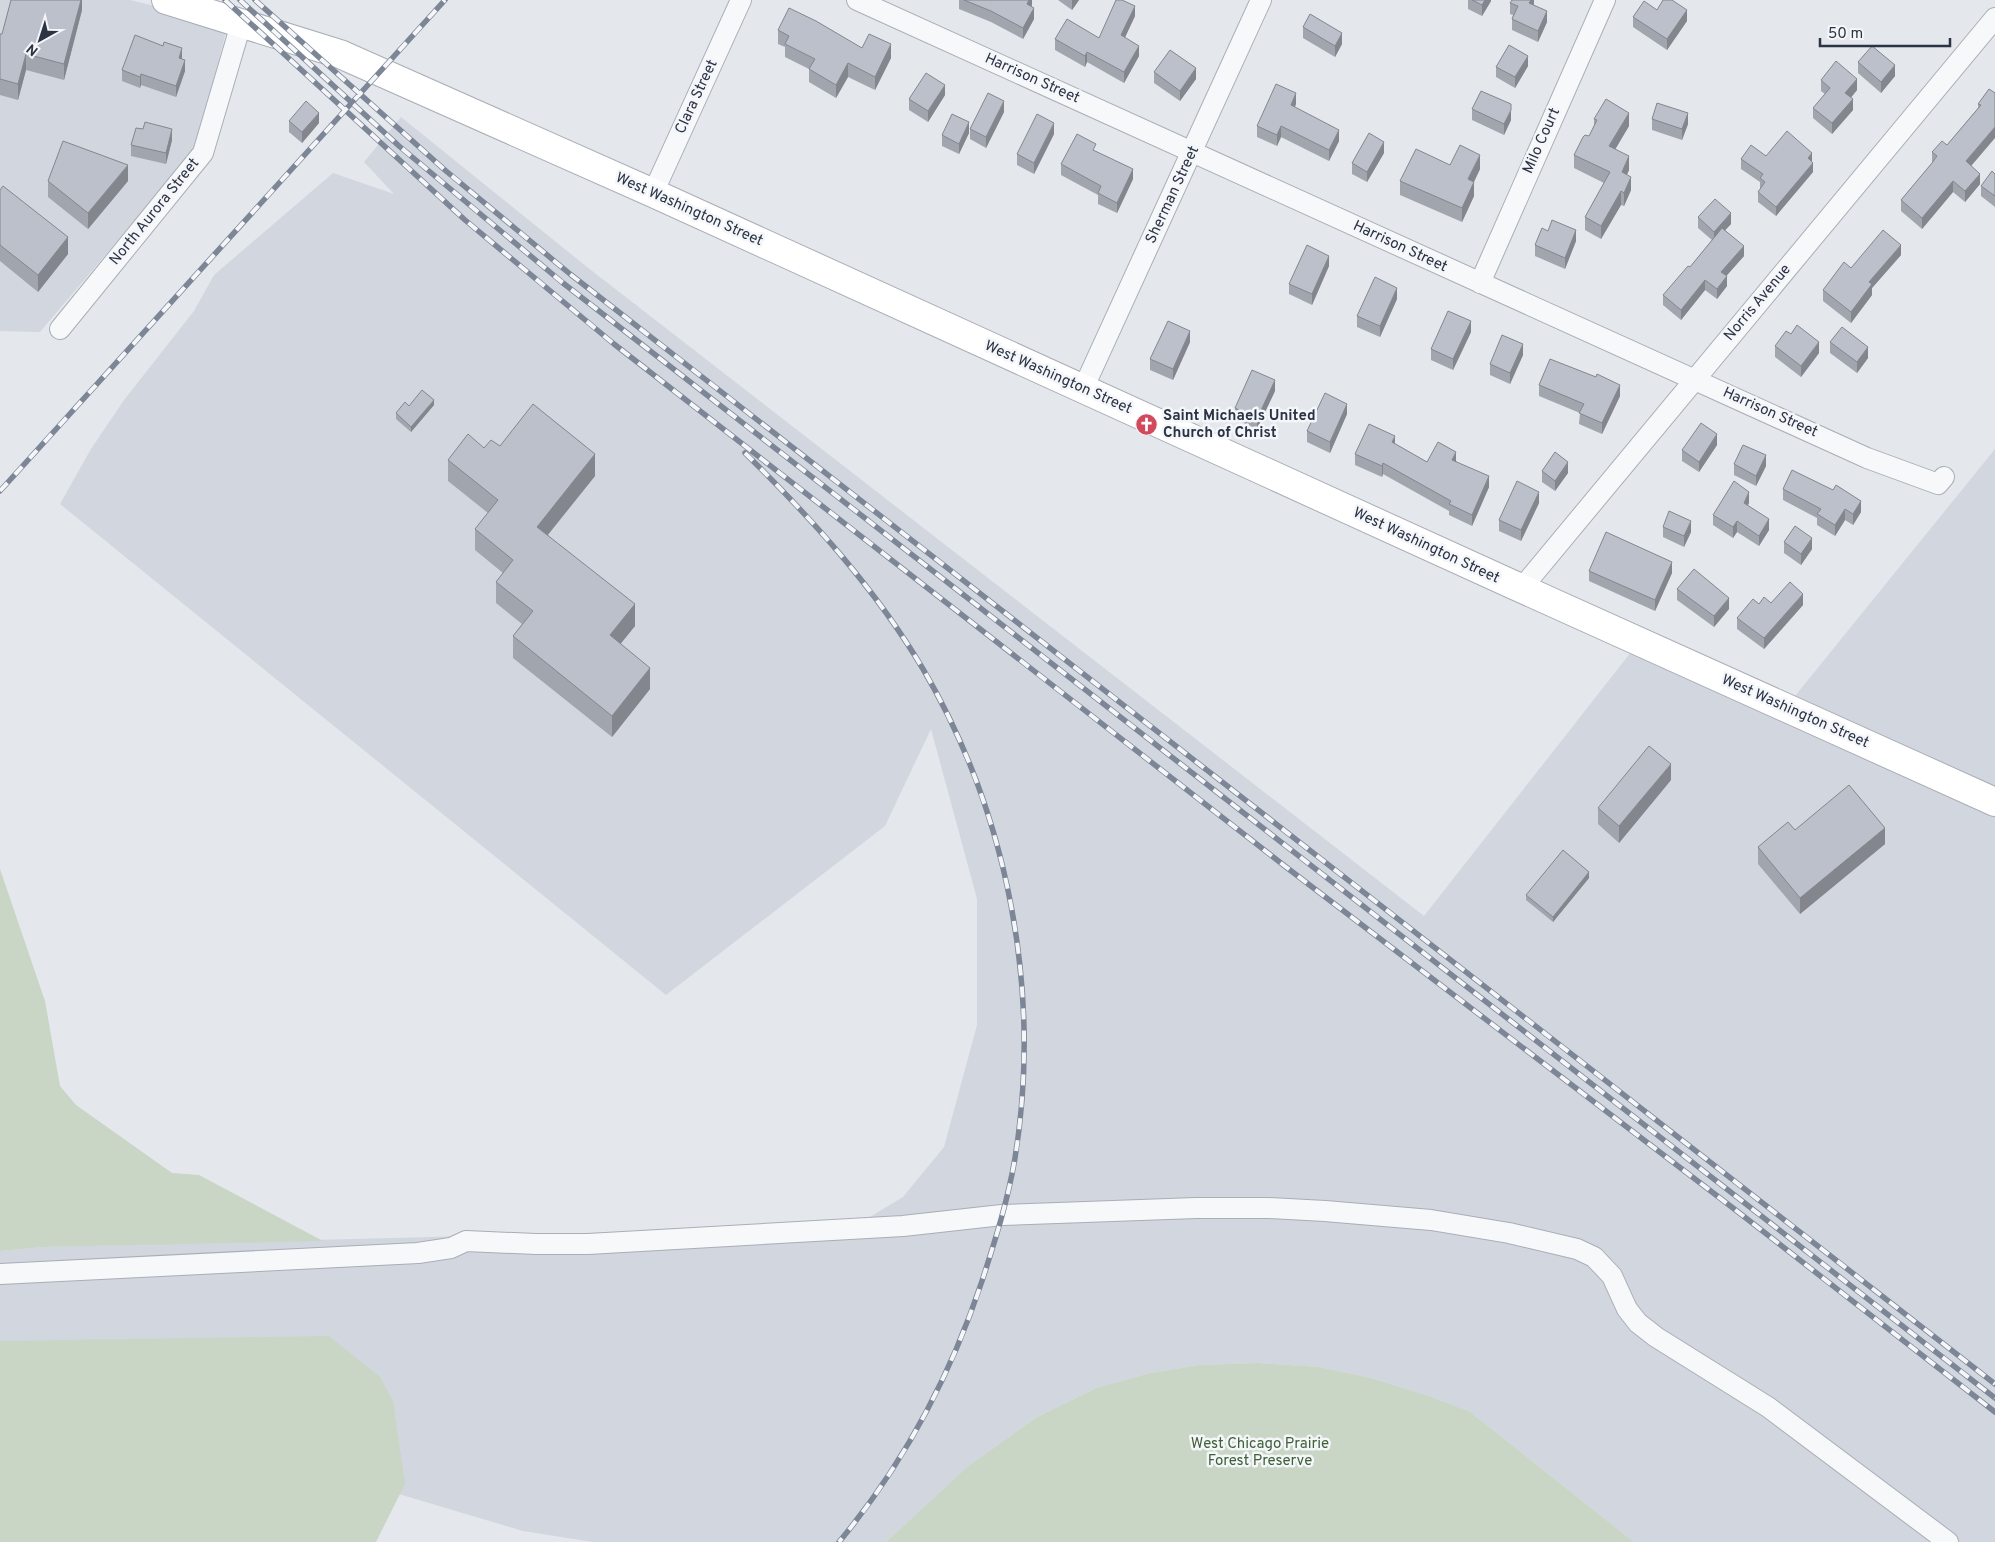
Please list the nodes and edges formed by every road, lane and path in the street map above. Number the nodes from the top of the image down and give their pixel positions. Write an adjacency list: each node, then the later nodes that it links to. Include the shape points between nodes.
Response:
1 (166, 0): 7 (main road, West Washington Street)
2 (741, 0): 9 (street, Clara Street)
3 (857, 0): 8 (street, Harrison Street)
4 (1261, 0): 8 (street, Sherman Street)
5 (1605, 0): 10 (street, Milo Court)
6 (1995, 18): 12 (street, Norris Avenue)
7 (241, 24): 9 (main road, West Washington Street, via 340,54); 11 (street, North Aurora Street, via 203,153)
8 (1193, 152): 10 (street, Harrison Street); 13 (street, Sherman Street)
9 (653, 193): 13 (main road, West Washington Street)
10 (1480, 283): 12 (street, Harrison Street)
11 (60, 329)
12 (1694, 380): 14 (street, Harrison Street, via 1868,458 1938,484); 15 (street, Norris Avenue)
13 (1083, 389): 15 (main road, West Washington Street)
14 (1944, 477)
15 (1521, 589): 16 (main road, West Washington Street)
16 (1995, 802)
17 (0, 1274): 18 (street, via 418,1253 452,1248 466,1241 588,1244 903,1226 1041,1213 1268,1208 1431,1220 1509,1233 1577,1249 1594,1257 1612,1276 1627,1309 1656,1338 1768,1407)
18 (1948, 1542)

